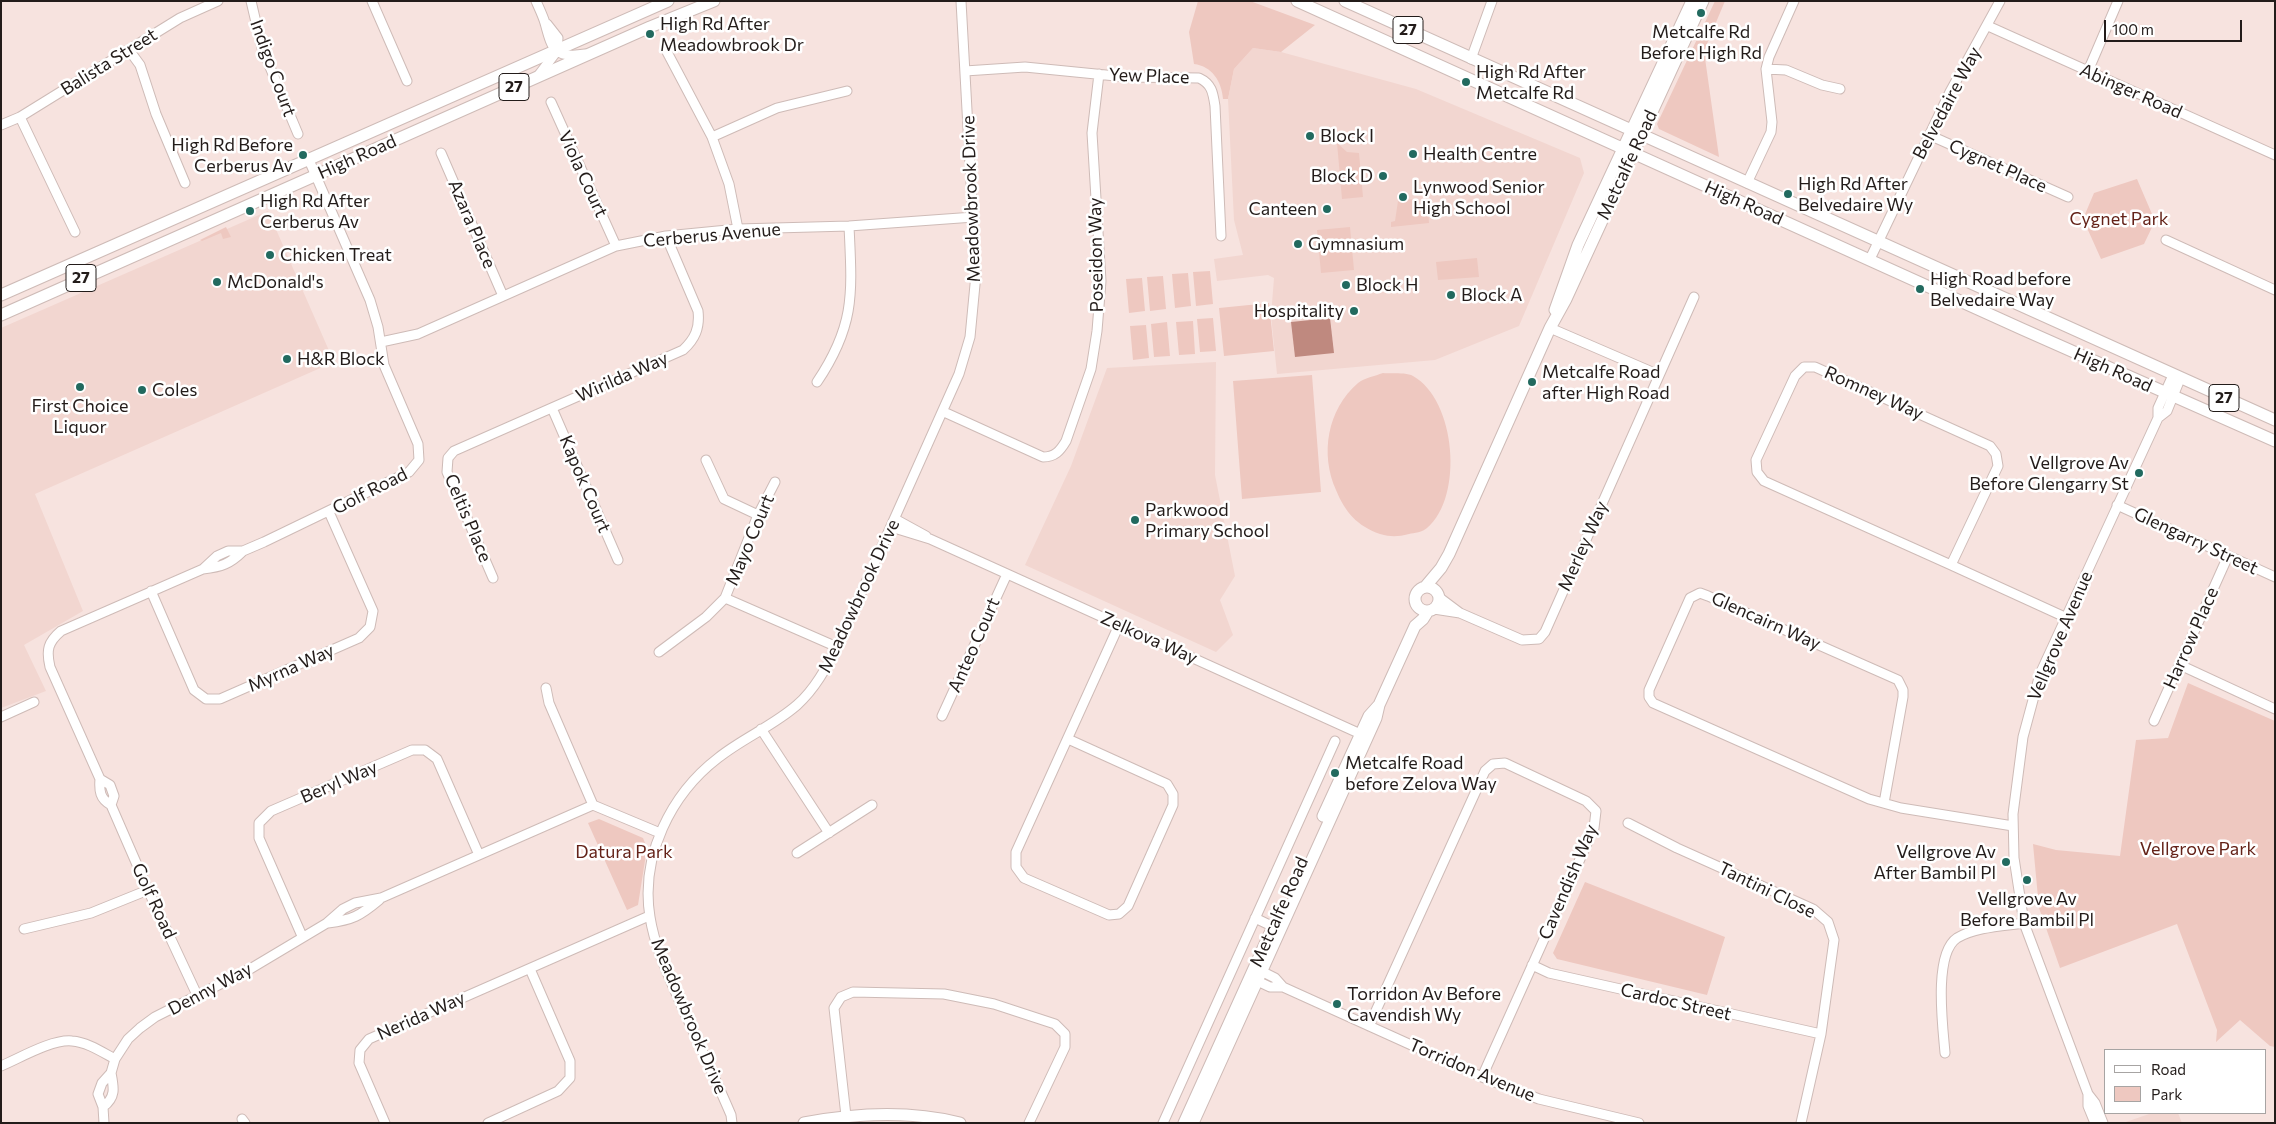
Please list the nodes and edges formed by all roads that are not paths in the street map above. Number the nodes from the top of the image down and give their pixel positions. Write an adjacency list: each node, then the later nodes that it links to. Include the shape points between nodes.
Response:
1 (218, 1): 17 (street, Balista Street, via 180,18)
2 (251, 1): 33 (street, Indigo Court, via 265,55)
3 (372, 1): 27 (street)
4 (536, 1): 18 (street, via 545,22 558,38)
5 (668, 1): 18 (main road, High Road / 27)
6 (714, 1): 19 (main road, High Road / 27)
7 (960, 1): 23 (street, Meadowbrook Drive)
8 (1297, 1): 37 (main road, High Road / 27)
9 (1345, 1): 21 (main road, High Road / 27)
10 (1492, 1): 21 (street)
11 (1692, 1): 34 (main road, Metcalfe Road)
12 (1703, 1): 34 (main road, Metcalfe Road)
13 (1794, 1): 22 (street)
14 (2000, 1): 16 (street, Belvedaire Way)
15 (2118, 1): 24 (street)
16 (1988, 26): 24 (street, Abinger Road); 35 (street, Belvedaire Way)
17 (129, 50): 31 (street, Balista Street); 42 (street, via 140,65 156,114)
18 (557, 51): 19 (street, via 577,55); 26 (street); 40 (main road, High Road / 27)
19 (593, 52): 26 (main road, High Road / 27)
20 (667, 52): 36 (street)
21 (1471, 59): 34 (main road, High Road / 27)
22 (1766, 68): 28 (street, via 1786,70); 43 (street, via 1771,132)
23 (965, 71): 25 (street, Yew Place, via 1025,67); 45 (street, Meadowbrook Drive)
24 (2088, 71): 39 (street, Abinger Road)
25 (1099, 74): 50 (street, Yew Place, via 1199,78 1206,81 1212,90 1214,106); 67 (street, Poseidon Way, via 1092,133 1101,281 1097,331 1091,369 1066,441 1052,457 1043,457)
26 (538, 77): 41 (main road, High Road / 27)
27 (407, 81)
28 (1840, 89)
29 (847, 91): 36 (street, via 777,108)
30 (550, 102): 53 (street, Viola Court)
31 (20, 116): 32 (street, Balista Street); 48 (street)
32 (1, 125)
33 (298, 134)
34 (1635, 134): 37 (main road, Metcalfe Road); 43 (main road, High Road / 27)
35 (1928, 135): 44 (street, Cygnet Place); 51 (street, Belvedaire Way)
36 (712, 137): 47 (street, via 729,184)
37 (1628, 150): 54 (main road, High Road / 27); 60 (main road, Metcalfe Road, via 1566,299)
38 (441, 153): 57 (street, Azara Place)
39 (2275, 155)
40 (309, 160): 41 (street, Golf Road); 56 (main road, High Road / 27)
41 (316, 176): 59 (main road, High Road / 27); 61 (street, Golf Road, via 370,300)
42 (185, 183)
43 (1746, 183): 51 (main road, High Road / 27)
44 (2068, 197)
45 (974, 217): 46 (street, Cerberus Avenue); 67 (street, Meadowbrook Drive, via 976,274 970,337)
46 (850, 226): 47 (street, Cerberus Avenue); 64 (street, via 851,305 846,326)
47 (738, 229): 49 (street, Cerberus Avenue)
48 (75, 232)
49 (666, 236): 53 (street, Cerberus Avenue); 66 (street, Wirilda Way, via 698,311 699,321 692,342 683,350)
50 (1220, 236)
51 (1879, 240): 54 (street, Belvedaire Way); 63 (main road, High Road / 27)
52 (2166, 240): 55 (street)
53 (616, 246): 57 (street, Cerberus Avenue)
54 (1870, 259): 65 (main road, High Road / 27)
55 (2275, 290)
56 (1, 295)
57 (504, 296): 61 (street, Cerberus Avenue, via 418,334)
58 (1694, 297): 62 (street, Merley Way)
59 (1, 314)
60 (1550, 328): 62 (street); 80 (main road, Metcalfe Road)
61 (381, 342): 74 (street, Golf Road, via 384,366 418,444 419,460 410,472)
62 (1659, 375): 90 (street, Merley Way, via 1545,632 1539,639 1522,640)
63 (2177, 377): 65 (street, Vellgrove Avenue); 68 (main road, High Road / 27)
64 (818, 382)
65 (2169, 395): 69 (main road, High Road / 27); 73 (street, Vellgrove Avenue, via 2167,411 2158,418)
66 (552, 408): 70 (street, Wirilda Way, via 454,451); 78 (street, Kapok Court)
67 (944, 412): 76 (street, Meadowbrook Drive)
68 (2275, 420)
69 (2275, 441)
70 (448, 458): 83 (street, Celtis Place, via 447,472)
71 (706, 460): 75 (street, via 724,500)
72 (775, 482): 75 (street, Mayo Court)
73 (2117, 505): 77 (street, Glengarry Street); 91 (street, Vellgrove Avenue)
74 (329, 512): 85 (street, Golf Road, via 243,551 228,551 203,568); 85 (street, Myrna Way, via 373,611 370,627 359,638 220,699 206,699 194,690)
75 (758, 515): 87 (street, Mayo Court)
76 (893, 523): 81 (street, Zelkova Way, via 915,528 930,539); 94 (street, Meadowbrook Drive)
77 (2228, 556): 82 (street, Glengarry Street); 96 (street, Harrow Place)
78 (618, 560)
79 (1952, 565): 79 (street, Romney Way, via 1764,482 1757,472 1756,460 1795,376 1804,367 1815,367 1990,446 1996,454 1998,466); 91 (street, Romney Way)
80 (1441, 568): 84 (main road, Metcalfe Road); 86 (main road, Metcalfe Road)
81 (1007, 574): 92 (street, Zelkova Way); 100 (street, Anteo Court)
82 (2275, 577)
83 (493, 578)
84 (1424, 587): 86 (main road, via 1435,588); 88 (main road, Metcalfe Road, via 1416,594)
85 (151, 591): 116 (street, Golf Road, via 61,631 52,638 48,648 50,667 100,779 99,790 104,801 111,805)
86 (1439, 596): 89 (main road, Metcalfe Road, via 1438,604); 90 (street, Merley Way)
87 (725, 598): 94 (street, Mayo Court); 95 (street, Mayo Court, via 706,617)
88 (1416, 604): 89 (main road, via 1421,609); 93 (main road, Metcalfe Road)
89 (1431, 610): 90 (street, Merley Way); 93 (main road, Metcalfe Road)
90 (1460, 613)
91 (2066, 618): 111 (street, Vellgrove Avenue, via 2034,692 2023,737)
92 (1119, 625): 104 (street, Zelkova Way); 105 (street)
93 (1415, 626): 104 (main road, Metcalfe Road)
94 (838, 647): 103 (street, Meadowbrook Drive, via 811,691 796,706)
95 (659, 652)
96 (2180, 665): 99 (street); 102 (street, Harrow Place)
97 (546, 688): 108 (street, via 548,703)
98 (34, 702): 101 (street)
99 (2275, 708)
100 (942, 716)
101 (1, 717)
102 (2154, 721)
103 (761, 729): 112 (street, Meadowbrook Drive, via 704,768 684,790); 113 (street)
104 (1364, 735): 121 (main road, Metcalfe Road)
105 (1068, 739): 105 (street, via 1016,852 1016,867 1024,878 1109,915 1119,914 1128,906 1173,805 1173,794 1167,784)
106 (1335, 741): 118 (street)
107 (1884, 803): 107 (street, Glencairn Way, via 1652,702 1649,690 1690,598 1697,594 1708,596 1898,680 1903,697); 111 (street, Glencairn Way)
108 (593, 805): 112 (street); 115 (street, Denny Way)
109 (872, 805): 113 (street)
110 (1628, 822): 128 (street, Tantini Close, via 1677,848 1813,909 1828,922 1834,940)
111 (2013, 826): 119 (street, Vellgrove Avenue, via 2017,887)
112 (660, 833): 117 (street, Meadowbrook Drive, via 652,862)
113 (829, 833): 114 (street)
114 (796, 853)
115 (479, 855): 122 (street, Denny Way, via 381,898 355,903); 122 (street, Beryl Way, via 437,759 425,750 412,750 271,811 259,823 259,838)
116 (148, 890): 120 (street, via 91,912); 126 (street, Golf Road)
117 (649, 916): 124 (street, Nerida Way); 137 (street, Meadowbrook Drive, via 665,969)
118 (1255, 918): 121 (street); 145 (street)
119 (2024, 923): 129 (street, via 1967,933 1955,939 1948,950 1941,996); 138 (street, Vellgrove Avenue, via 2088,1094 2095,1103)
120 (24, 929)
121 (1276, 929): 125 (main road, Metcalfe Road)
122 (302, 936): 126 (street, Denny Way)
123 (1532, 965): 127 (street, Cavendish Way, via 1594,828 1596,811 1586,801 1505,763 1493,764 1485,772); 128 (street, Cardoc Street, via 1550,973); 133 (street, Cavendish Way)
124 (530, 969): 140 (street, Nerida Way, via 369,1039 360,1050 359,1063); 141 (street, via 570,1061 570,1078 558,1091)
125 (1256, 974): 127 (street, Torridon Avenue, via 1270,986 1283,987); 146 (main road, Metcalfe Road); 147 (main road, Metcalfe Road)
126 (198, 997): 130 (street, Denny Way, via 155,1017 140,1028)
127 (1369, 1026): 133 (street, Torridon Avenue)
128 (1821, 1034): 149 (street, Tantini Close)
129 (1945, 1053)
130 (115, 1059): 131 (street, via 72,1040 54,1043); 132 (street, Denny Way)
131 (1, 1066)
132 (111, 1073): 134 (street, Denny Way, via 114,1090 110,1101); 134 (street, Denny Way, via 98,1094)
133 (1482, 1077): 136 (street, Torridon Avenue)
134 (103, 1107): 139 (street, Denny Way)
135 (846, 1116): 142 (main road); 143 (main road, via 914,1115); 144 (street, via 834,1008 841,997 853,992 901,992 944,994 986,1002 1055,1024 1065,1034 1064,1047)
136 (1602, 1118): 148 (street, Torridon Avenue)
137 (734, 1120)
138 (2099, 1122)
139 (104, 1123)
140 (385, 1123)
141 (488, 1123)
142 (804, 1123)
143 (960, 1123)
144 (1030, 1123)
145 (1163, 1123)
146 (1184, 1123)
147 (1193, 1123)
148 (1639, 1123)
149 (1801, 1123)

